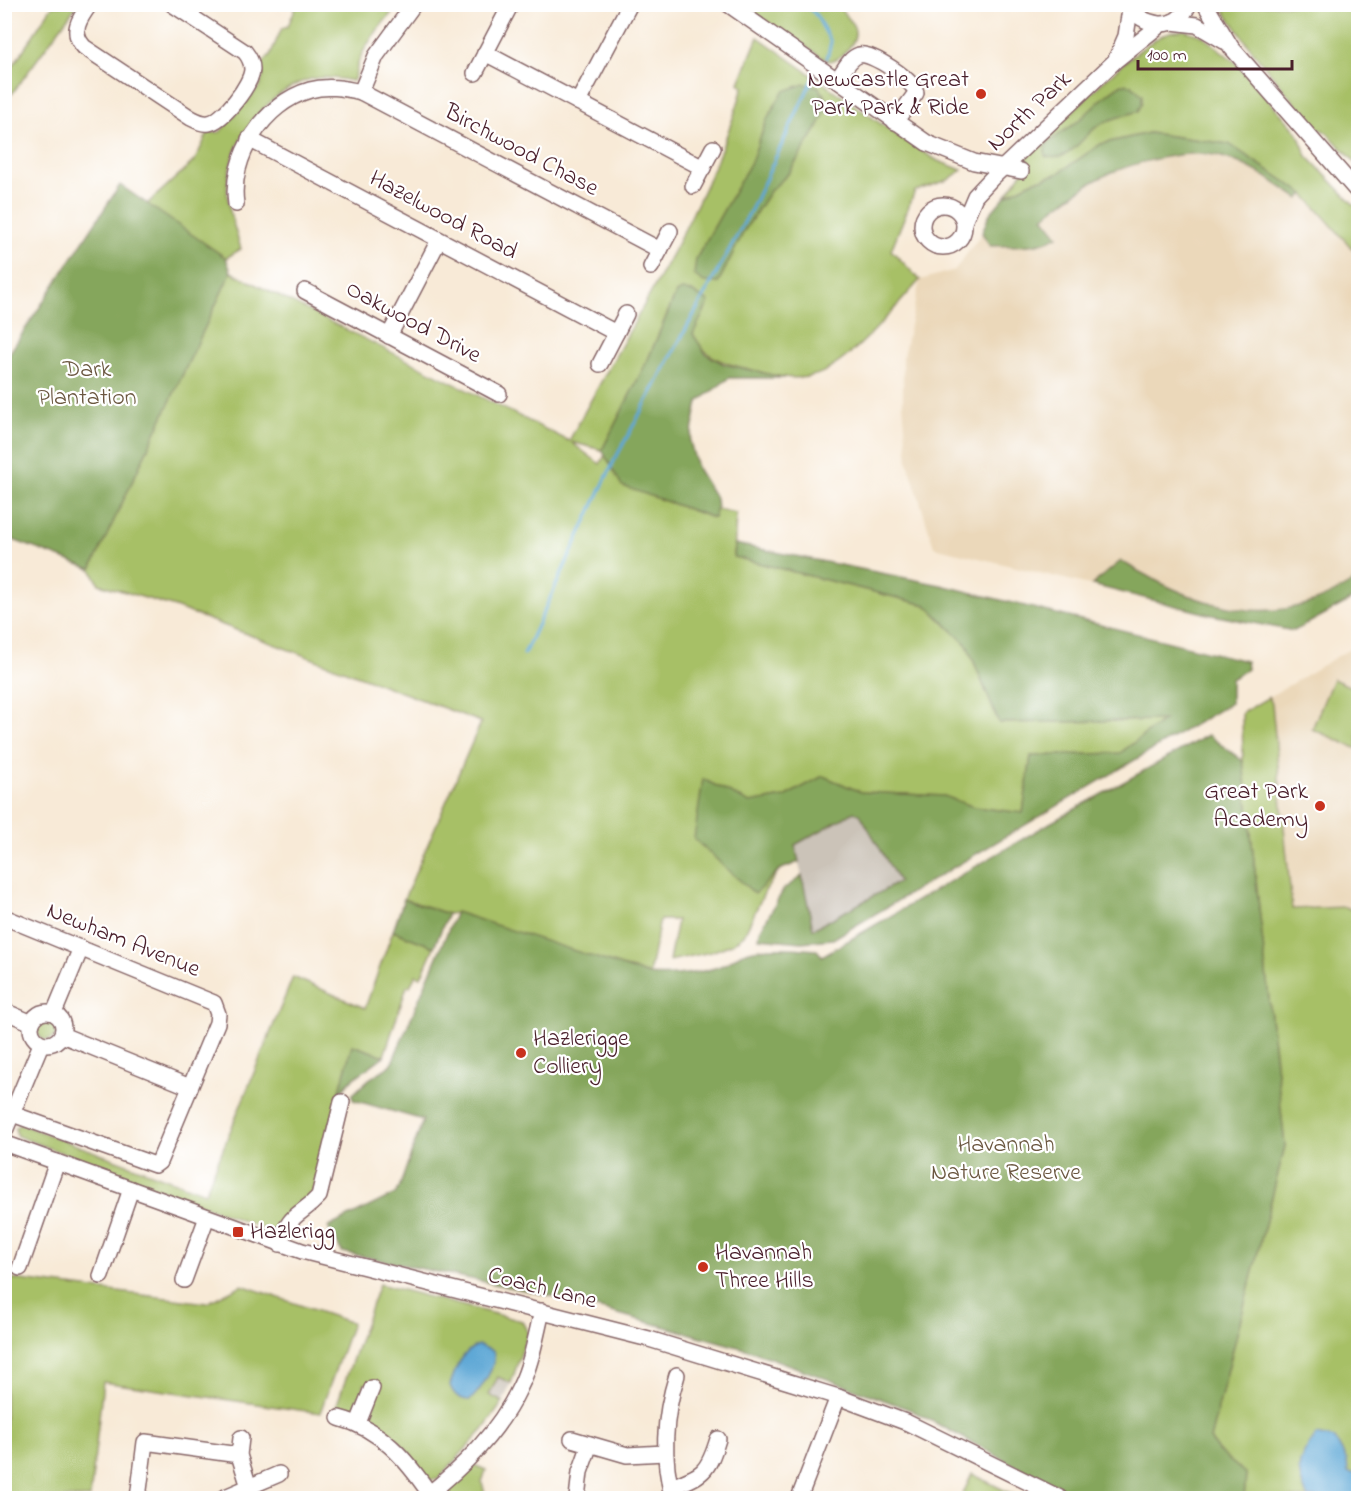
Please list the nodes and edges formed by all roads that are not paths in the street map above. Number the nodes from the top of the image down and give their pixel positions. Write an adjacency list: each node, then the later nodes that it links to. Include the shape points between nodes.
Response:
1 (90, 4): 2 (street, via 76,28 84,47 191,118 211,122 227,111 246,86 252,64 245,52)
2 (172, 4)
3 (414, 4): 16 (street, via 376,56)
4 (511, 4): 12 (street)
5 (630, 4): 17 (street)
6 (728, 4): 15 (street)
7 (1189, 4): 10 (street, North Park, via 1180,17)
8 (1204, 4): 11 (street)
9 (1128, 7): 10 (street, via 1143,21); 13 (street, North Park, via 1125,36)
10 (1166, 23): 11 (street, via 1197,25); 13 (street, North Park)
11 (1231, 47): 25 (street)
12 (485, 53): 14 (street); 17 (street)
13 (1115, 61): 22 (street, North Park)
14 (475, 72)
15 (837, 80): 18 (street); 18 (street, via 853,58 861,54 871,56 909,81 916,93)
16 (361, 92): 19 (street, via 332,87 308,90 277,110); 32 (street, Birchwood Chase)
17 (579, 102): 21 (street)
18 (895, 122): 22 (street, via 948,153)
19 (249, 139): 27 (street, via 236,178); 31 (street, Hazelwood Road)
20 (713, 148): 21 (street)
21 (703, 168): 24 (street)
22 (1004, 168): 23 (street); 26 (street, North Park)
23 (1021, 171)
24 (693, 186)
25 (1359, 192)
26 (975, 196): 28 (street, North Park); 29 (street, North Park)
27 (236, 204)
28 (945, 204): 29 (street, via 957,210); 29 (street, North Park, via 932,208 923,218 927,239 940,246 953,245 962,235)
29 (964, 222)
30 (670, 231): 32 (street)
31 (439, 240): 36 (street, Hazelwood Road); 37 (street)
32 (660, 250): 33 (street)
33 (651, 267)
34 (305, 291): 37 (street, Oakwood Drive)
35 (626, 314): 36 (street)
36 (616, 333): 38 (street)
37 (388, 336): 39 (street, Oakwood Drive)
38 (600, 363)
39 (499, 394)
40 (4, 917): 41 (street, Newham Avenue)
41 (81, 948): 43 (street); 47 (street, Newham Avenue, via 214,1003 217,1023)
42 (4, 1011): 44 (street)
43 (54, 1013): 44 (street, via 45,1012); 45 (street, via 61,1020)
44 (32, 1023): 46 (street, via 31,1032)
45 (62, 1035): 46 (street, via 50,1044); 47 (street)
46 (41, 1044): 49 (street)
47 (190, 1087): 49 (street, via 159,1162 149,1165)
48 (342, 1101): 55 (street, via 319,1196 293,1215)
49 (8, 1113): 50 (street)
50 (4, 1133)
51 (4, 1143): 52 (street, Coach Lane)
52 (57, 1162): 53 (street, Coach Lane); 56 (street)
53 (132, 1189): 54 (street, Coach Lane); 57 (street)
54 (207, 1217): 55 (street, Coach Lane); 58 (street)
55 (280, 1244): 59 (street, Coach Lane, via 341,1263)
56 (20, 1268)
57 (101, 1276)
58 (184, 1280)
59 (542, 1311): 62 (street, Coach Lane); 74 (street, via 522,1385 505,1416 484,1443)
60 (677, 1375): 69 (street, via 666,1418)
61 (372, 1388): 64 (street)
62 (838, 1397): 78 (street); 79 (street, Coach Lane, via 908,1423)
63 (339, 1418): 64 (street)
64 (358, 1423): 74 (street, via 387,1441)
65 (241, 1438): 70 (street)
66 (572, 1439): 68 (street)
67 (718, 1439): 73 (street, via 710,1466)
68 (590, 1444): 69 (street, via 627,1455); 77 (street, via 580,1472)
69 (664, 1453): 73 (street)
70 (238, 1455): 72 (street); 75 (street, via 145,1442)
71 (279, 1474): 72 (street)
72 (249, 1487): 76 (street)
73 (672, 1493)
74 (427, 1496)
75 (138, 1498)
76 (223, 1498)
77 (577, 1498)
78 (799, 1498)
79 (1060, 1498)

